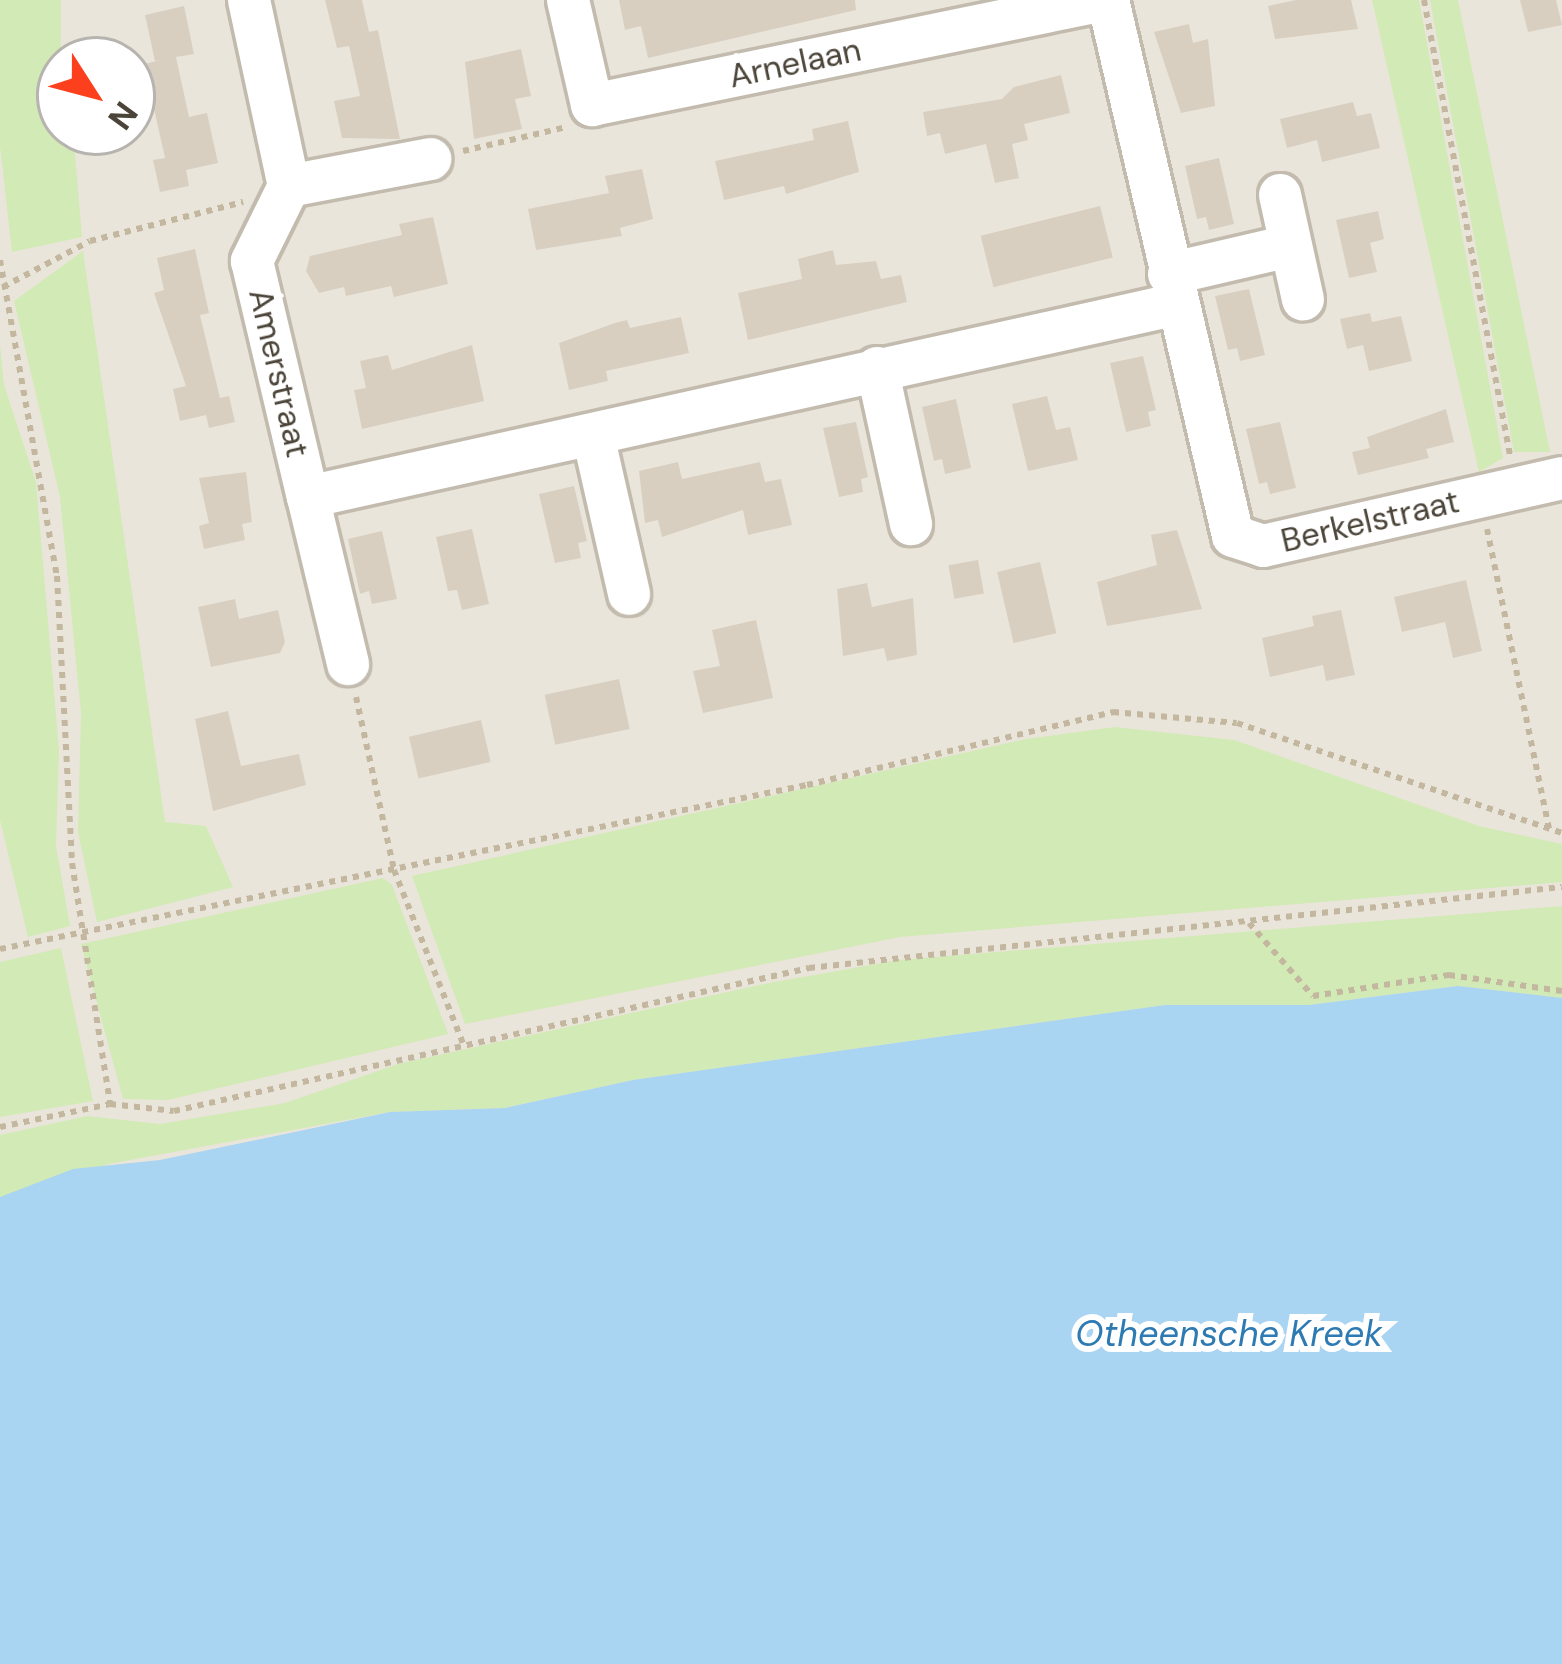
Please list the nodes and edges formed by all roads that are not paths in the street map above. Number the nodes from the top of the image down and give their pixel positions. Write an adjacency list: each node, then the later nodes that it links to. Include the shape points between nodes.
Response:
1 (249, 0): 5 (street)
2 (568, 0): 3 (street, Arnelaan, via 592,105)
3 (1106, 0): 8 (street, Berkelstraat)
4 (430, 159): 5 (street)
5 (289, 186): 13 (street, Amerstraat, via 252,261)
6 (1280, 195): 7 (street)
7 (1286, 247): 8 (street); 9 (street)
8 (1171, 289): 10 (street, Amerstraat); 12 (street, Berkelstraat, via 1226,527 1241,542 1263,546)
9 (1304, 300)
10 (877, 368): 11 (street, Amerstraat); 14 (street)
11 (593, 434): 13 (street, Amerstraat); 15 (street)
12 (1562, 478)
13 (308, 496): 16 (street, Amerstraat)
14 (911, 524)
15 (629, 594)
16 (349, 664)

